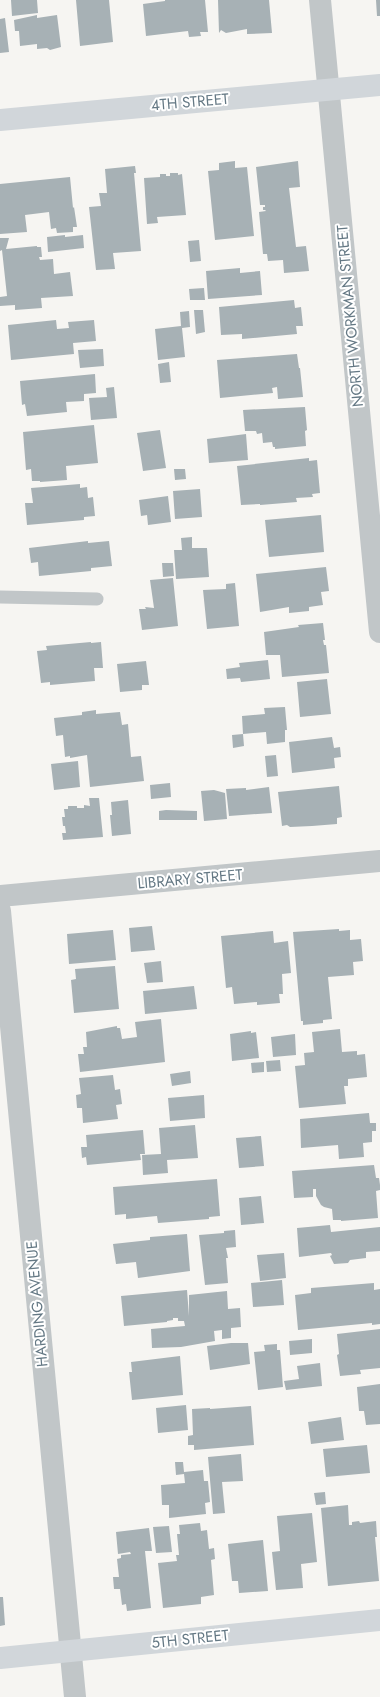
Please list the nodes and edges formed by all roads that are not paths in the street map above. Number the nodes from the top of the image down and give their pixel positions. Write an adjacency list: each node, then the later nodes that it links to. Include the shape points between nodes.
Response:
1 (320, 0): 3 (street, NORTH WORKMAN STREET)
2 (380, 85): 3 (street, 4TH STREET)
3 (328, 90): 4 (street, 4TH STREET); 7 (street, NORTH WORKMAN STREET)
4 (0, 120)
5 (0, 597): 6 (lane)
6 (97, 599)
7 (380, 632)
8 (380, 861): 9 (street, LIBRARY STREET)
9 (0, 896)
10 (0, 911): 12 (street, HARDING AVENUE)
11 (380, 1620): 12 (street, 5TH STREET)
12 (70, 1650): 13 (street, 5TH STREET); 14 (street, HARDING AVENUE)
13 (0, 1658)
14 (75, 1697)

